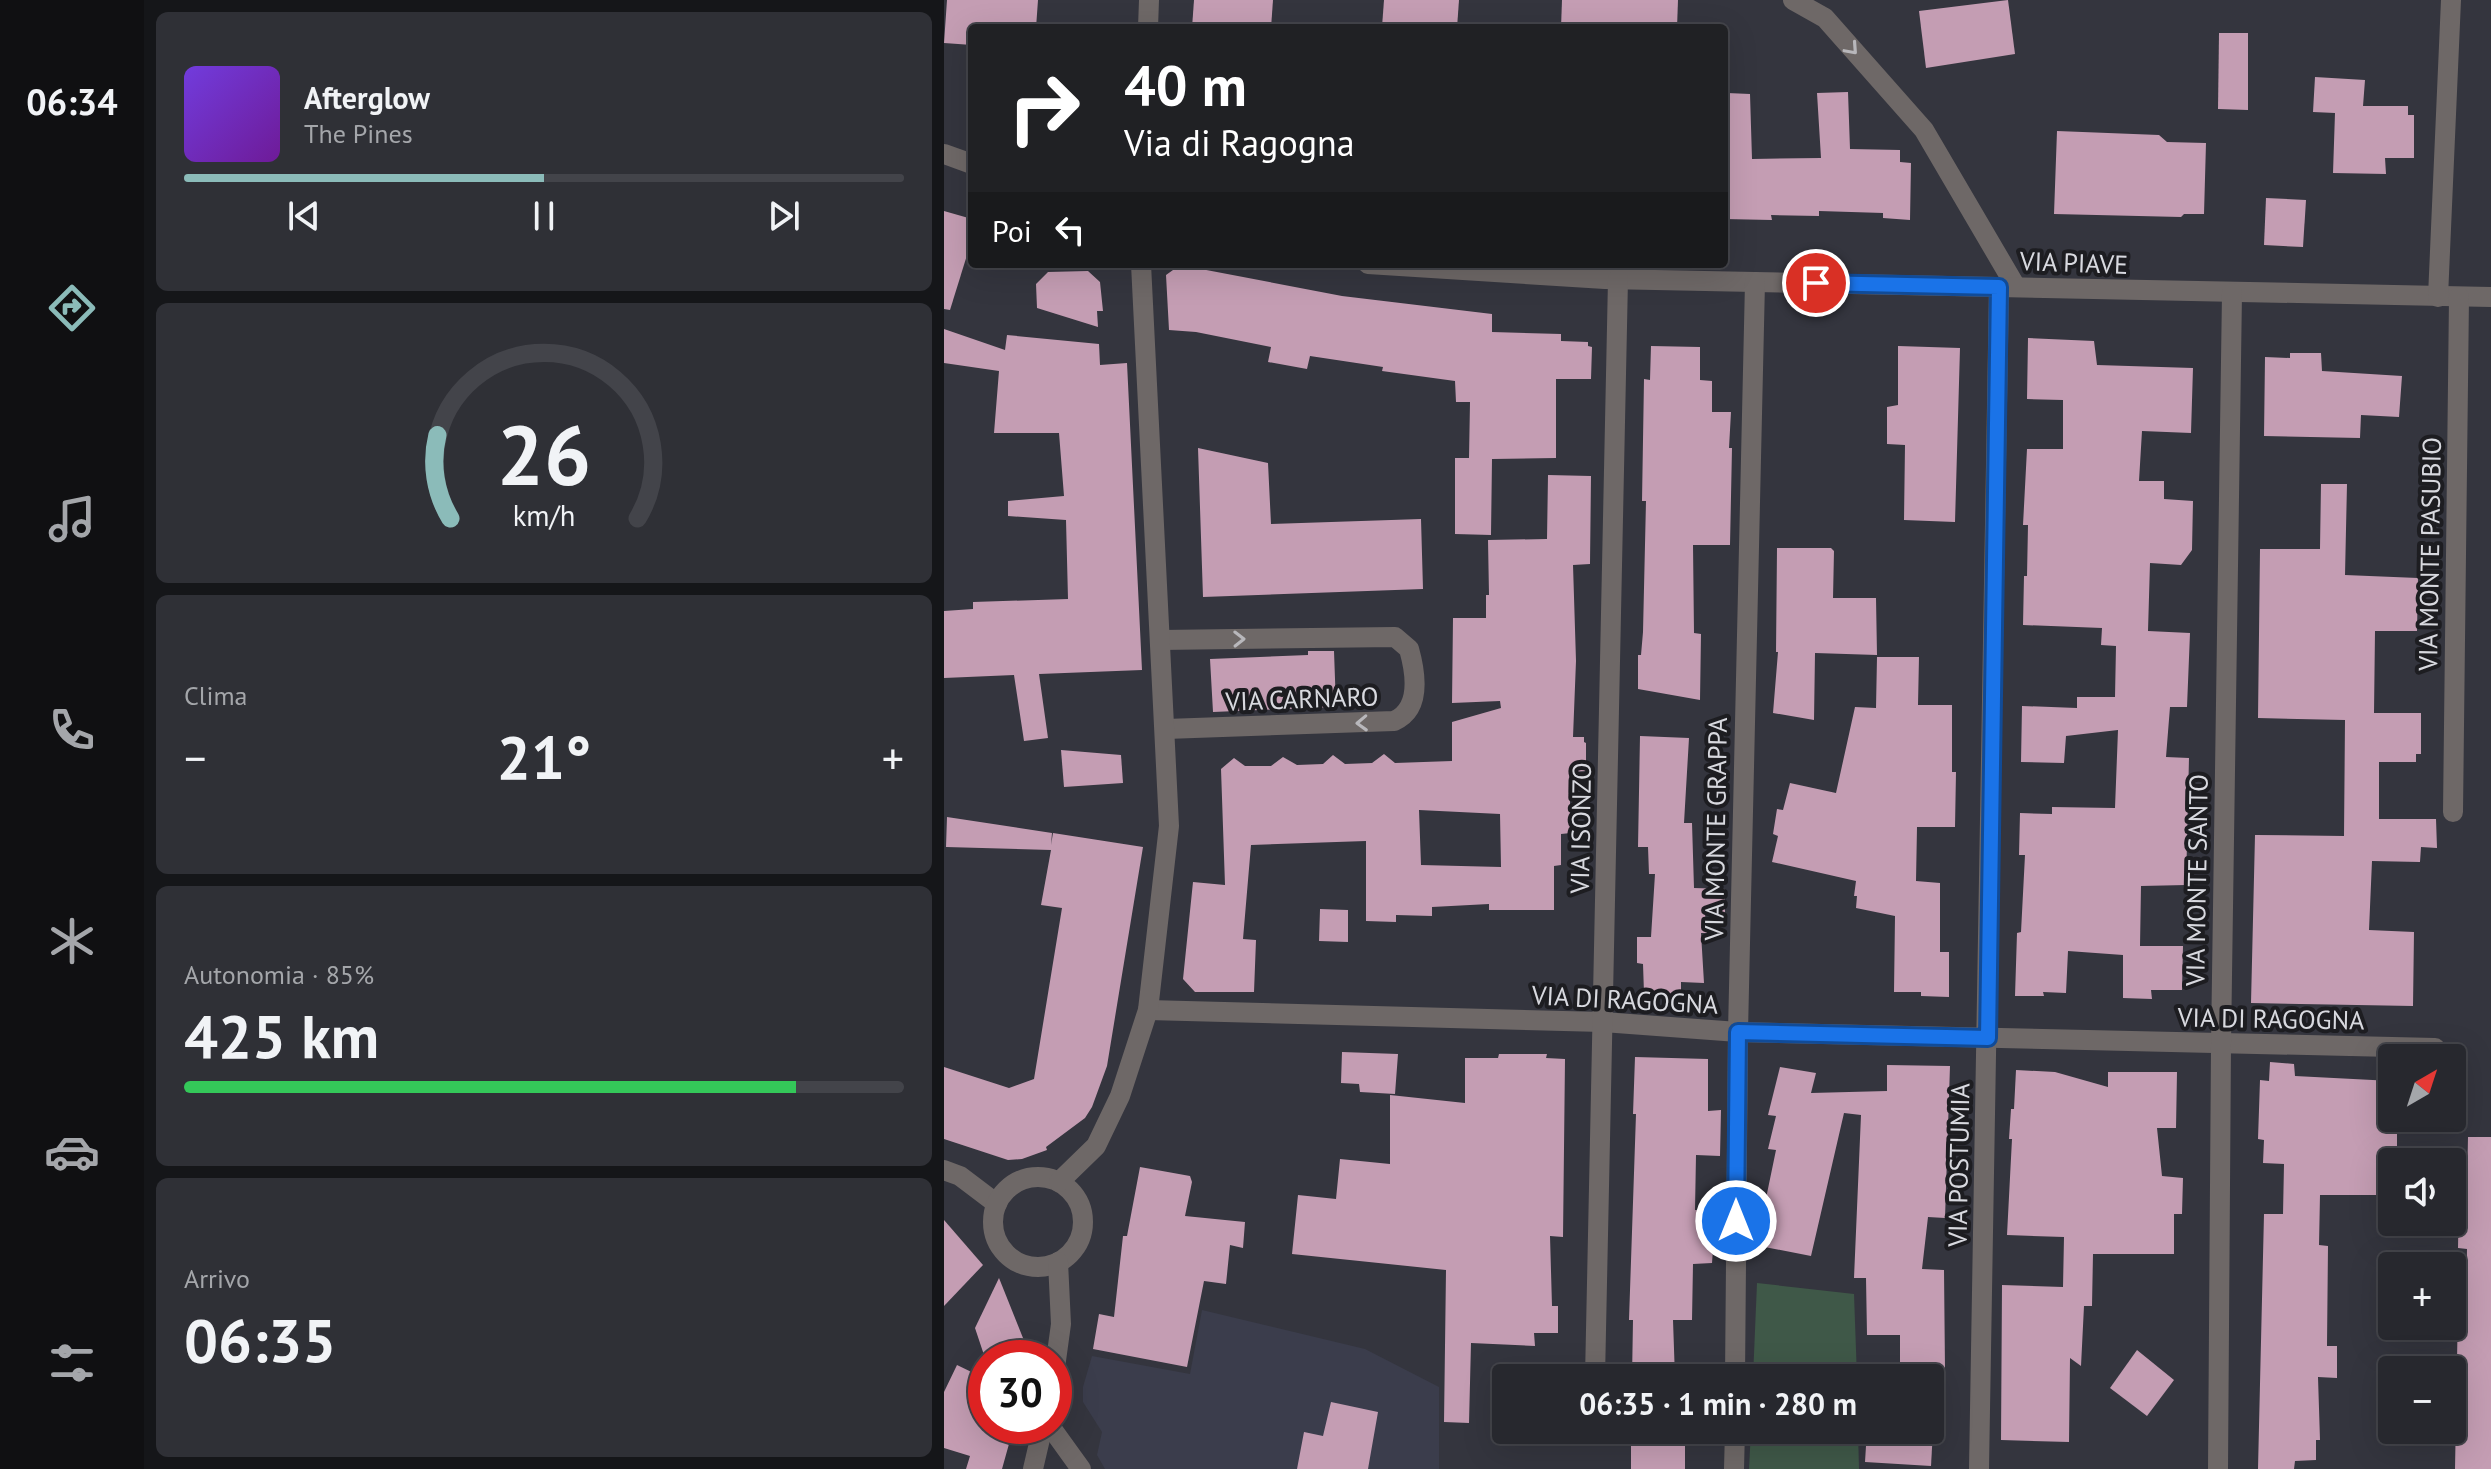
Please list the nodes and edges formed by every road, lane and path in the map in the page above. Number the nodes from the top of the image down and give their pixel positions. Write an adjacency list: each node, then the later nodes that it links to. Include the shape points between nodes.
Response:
1 (1149, 0): 4 (street)
2 (1793, 0): 11 (street, one-way to 11, via 1825,18 1924,130)
3 (2451, 0): 13 (street)
4 (1148, 24)
5 (944, 154): 6 (street)
6 (968, 163)
7 (1141, 268): 16 (street)
8 (1435, 268): 9 (street, VIA PIAVE)
9 (1618, 279): 10 (street, VIA PIAVE); 20 (street, VIA ISONZO)
10 (1755, 282): 11 (street, VIA PIAVE); 21 (street, VIA MONTE GRAPPA)
11 (2007, 287): 12 (street, VIA PIAVE); 22 (street, VIA POSTUMIA)
12 (2232, 293): 13 (street, VIA PIAVE); 23 (street, VIA MONTE SANTO)
13 (2438, 297): 14 (street, VIA PIAVE)
14 (2459, 297): 15 (street, VIA PIAVE); 18 (street, VIA MONTE PASUBIO)
15 (2491, 297)
16 (1161, 640): 17 (street); 17 (street, VIA CARNARO, one-way to 17, via 1395,637 1409,649 1414,699 1408,712 1394,721)
17 (1166, 729): 19 (street, via 1169,826)
18 (2453, 812)
19 (1148, 1010): 20 (street, VIA DI RAGOGNA); 26 (street, via 1120,1096 1096,1146)
20 (1603, 1022): 21 (street, VIA DI RAGOGNA); 30 (street, VIA ISONZO)
21 (1738, 1032): 22 (street, VIA DI RAGOGNA); 31 (street, VIA MONTE GRAPPA)
22 (1988, 1038): 23 (street, VIA DI RAGOGNA); 38 (street, VIA POSTUMIA)
23 (2221, 1044): 24 (street, VIA DI RAGOGNA); 39 (street, VIA MONTE SANTO)
24 (2378, 1047)
25 (944, 1170): 27 (street)
26 (1059, 1182): 27 (street, via 1023,1179); 28 (street, via 1076,1199 1084,1222 1071,1253)
27 (997, 1204): 28 (street, via 993,1223 1008,1254 1041,1267)
28 (1058, 1262): 29 (street)
29 (1059, 1340)
30 (1595, 1364)
31 (1735, 1364)
32 (1039, 1444): 35 (street)
33 (1063, 1444): 36 (street)
34 (1735, 1444): 37 (street)
35 (1033, 1469)
36 (1081, 1469)
37 (1734, 1469)
38 (1979, 1469)
39 (2218, 1469)

